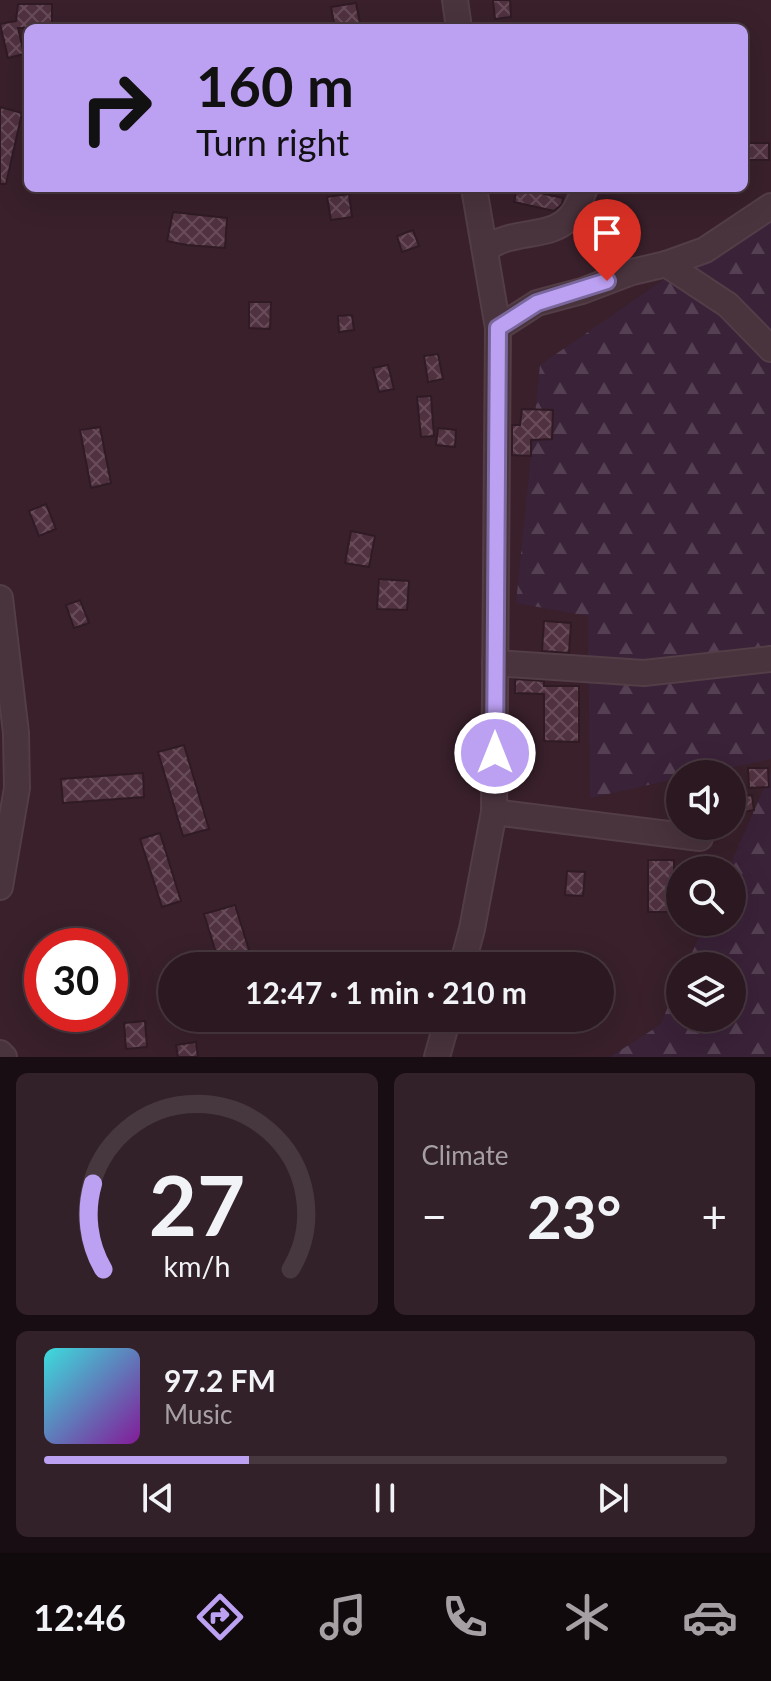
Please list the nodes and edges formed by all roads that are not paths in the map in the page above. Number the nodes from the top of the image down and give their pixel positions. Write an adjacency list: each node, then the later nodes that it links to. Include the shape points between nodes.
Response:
1 (455, 0): 2 (street)
2 (458, 24)
3 (475, 192): 6 (street)
4 (583, 192): 6 (street, via 572,216 558,227 504,237)
5 (771, 206): 7 (street, via 705,250)
6 (486, 249): 8 (street)
7 (666, 264): 8 (street, via 537,303); 9 (street, via 728,305)
8 (498, 328): 12 (street)
9 (771, 349)
10 (0, 598): 15 (street, via 17,788)
11 (771, 659): 12 (street, via 644,673)
12 (495, 663): 13 (street)
13 (494, 812): 14 (street); 16 (street)
14 (666, 834)
15 (0, 887)
16 (466, 952)
17 (444, 1032): 18 (street)
18 (437, 1057)

